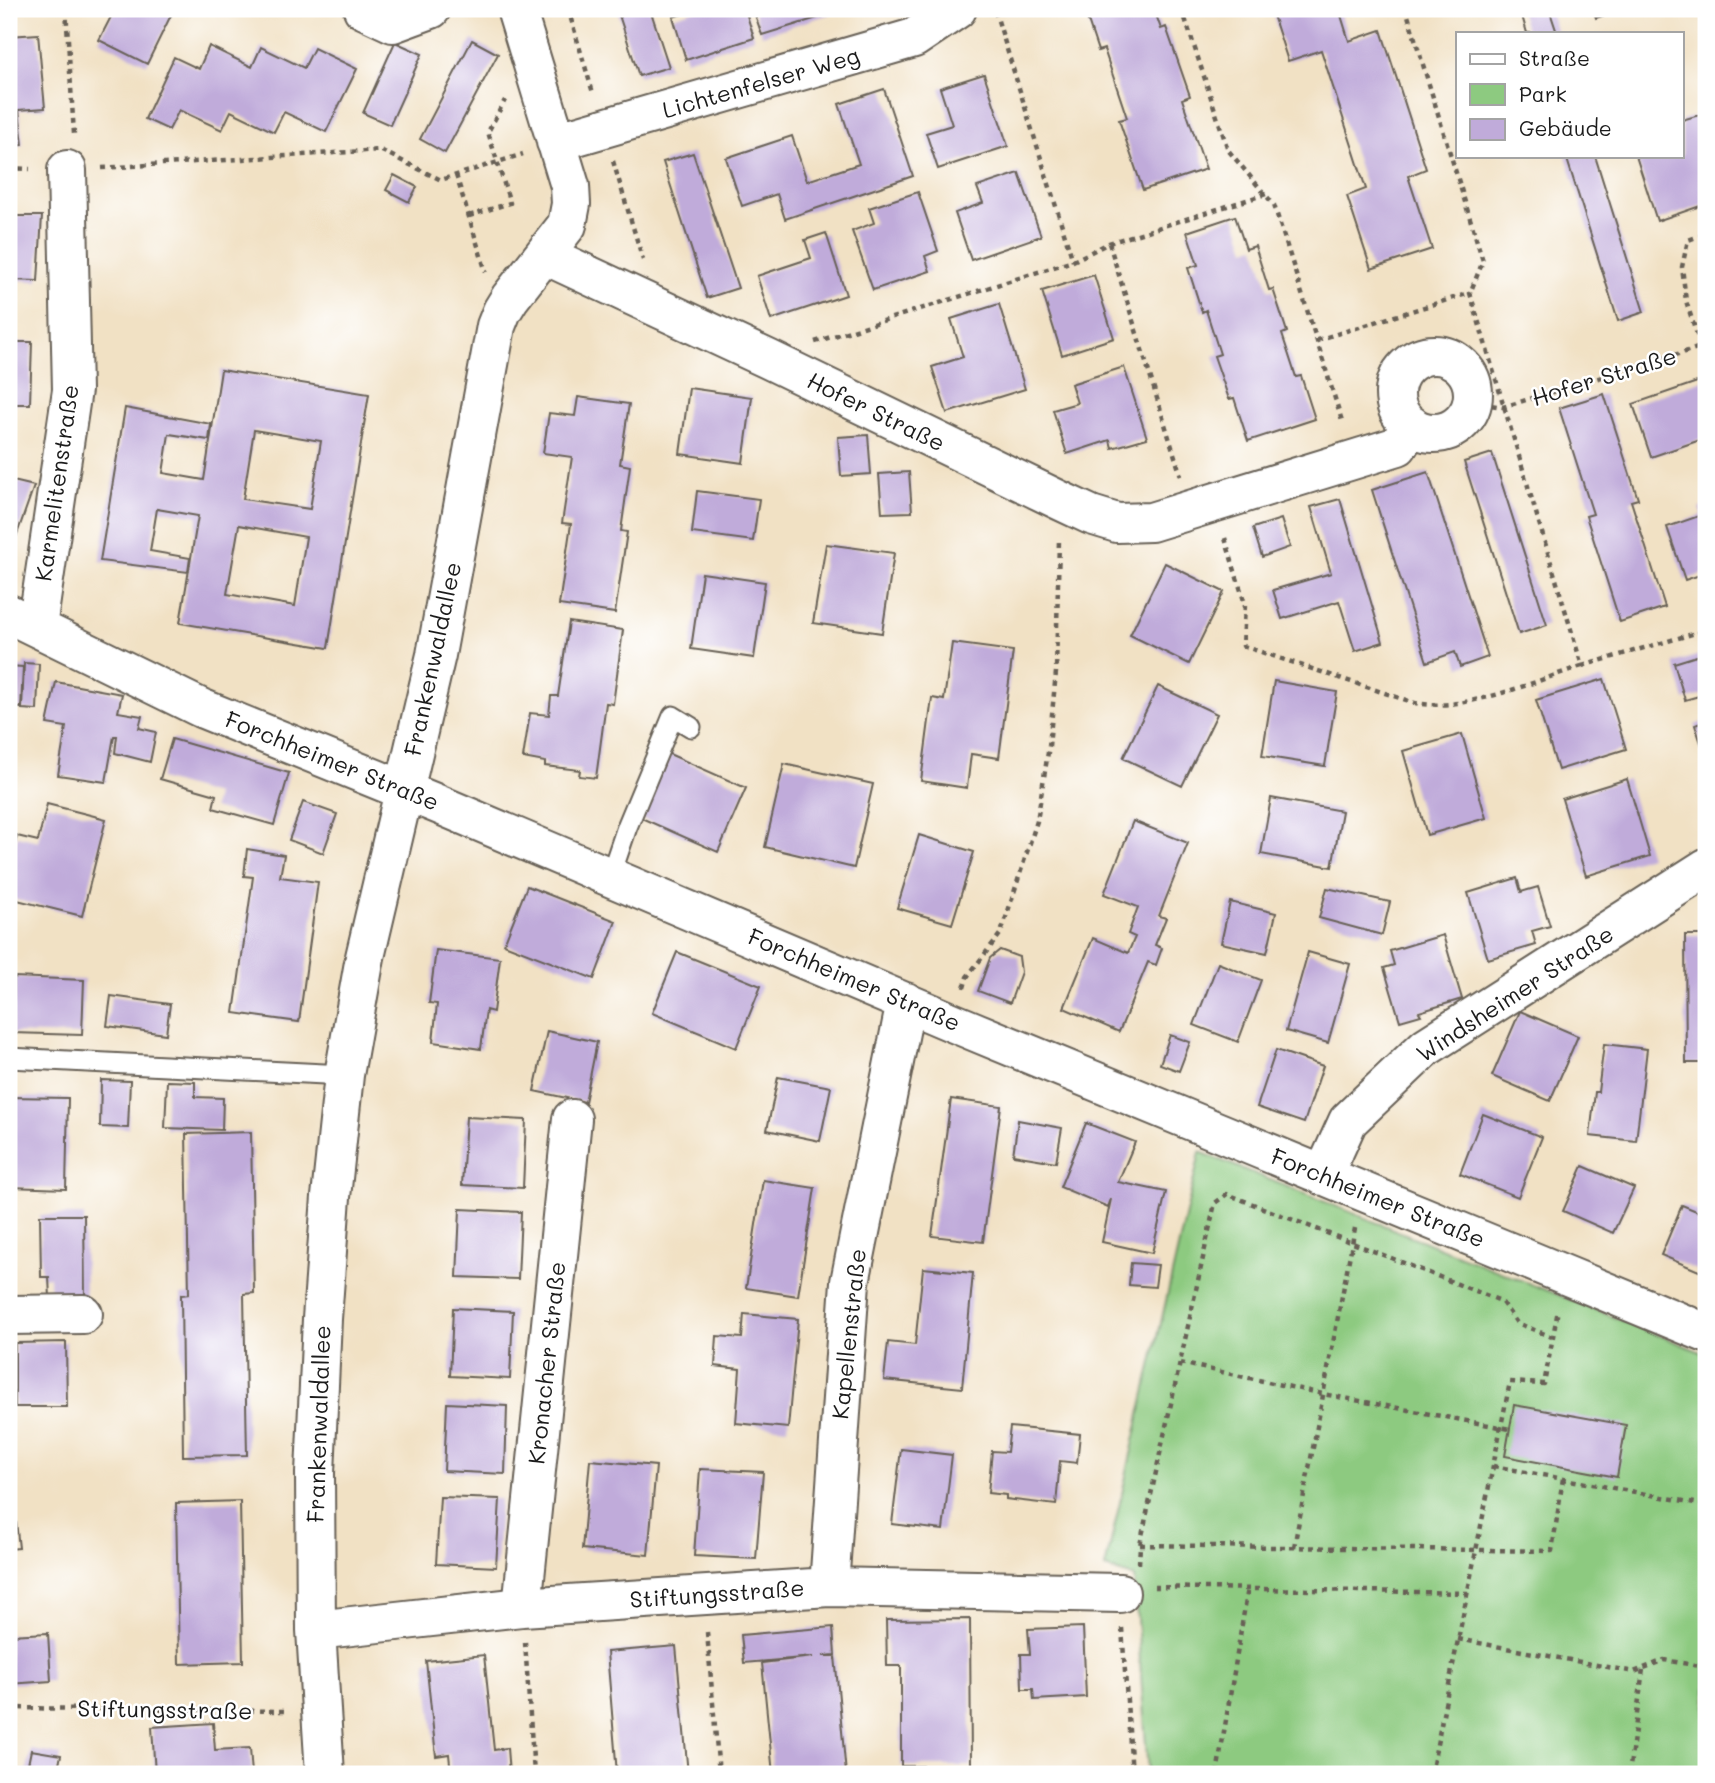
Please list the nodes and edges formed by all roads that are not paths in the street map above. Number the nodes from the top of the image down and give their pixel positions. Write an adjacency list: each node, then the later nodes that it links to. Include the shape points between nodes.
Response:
1 (362, 9): 2 (street, via 393,23)
2 (431, 9)
3 (516, 9): 5 (street, Frankenwaldallee)
4 (957, 9): 5 (street, Lichtenfelser Weg, via 914,38)
5 (556, 142): 7 (street, Frankenwaldallee, via 571,204 567,225)
6 (72, 170): 9 (street, Karmelitenstraße, via 72,390)
7 (545, 255): 8 (street, Hofer Straße, via 1091,515 1117,523 1151,522 1398,446); 11 (street, Frankenwaldallee, via 510,298 496,326 436,655)
8 (1411, 425): 8 (street, via 1402,415 1396,390 1399,377 1418,359 1444,356 1456,362 1488,405 1450,430 1428,432)
9 (19, 621): 11 (street, Forchheimer Straße, via 201,708)
10 (691, 727): 13 (lane, via 673,716)
11 (404, 791): 13 (street, Forchheimer Straße); 16 (street, Frankenwaldallee, via 365,957)
12 (1706, 868): 18 (street, Windsheimer Straße, via 1426,1047 1348,1121)
13 (610, 877): 14 (street, Forchheimer Straße)
14 (906, 1002): 18 (street, Forchheimer Straße); 23 (street, Kapellenstraße, via 849,1282)
15 (9, 1058): 16 (lane)
16 (344, 1075): 25 (street, Frankenwaldallee, via 321,1348 315,1473)
17 (572, 1119): 24 (street, Kronacher Straße)
18 (1323, 1176): 21 (street, Forchheimer Straße)
19 (83, 1314): 20 (street)
20 (9, 1315)
21 (1706, 1333)
22 (1136, 1585): 23 (street, Stiftungsstraße)
23 (829, 1587): 24 (street, Stiftungsstraße)
24 (522, 1607): 25 (street, Stiftungsstraße)
25 (316, 1630): 26 (street, Frankenwaldallee)
26 (326, 1774)

